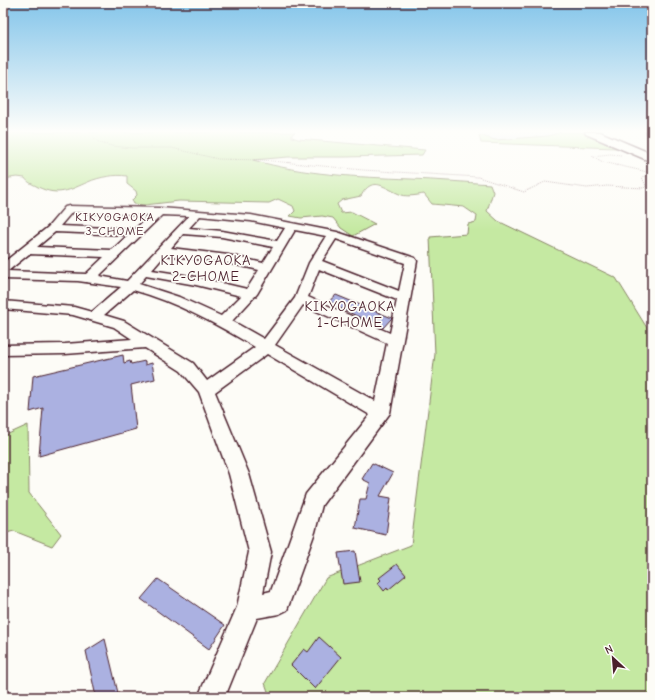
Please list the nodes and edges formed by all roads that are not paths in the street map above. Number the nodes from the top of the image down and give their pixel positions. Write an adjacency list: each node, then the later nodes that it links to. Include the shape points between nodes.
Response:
1 (160, 211): 2 (street); 4 (street, via 69,209); 6 (street)
2 (197, 213): 3 (street); 5 (street)
3 (292, 225): 7 (street); 8 (street)
4 (52, 229): 6 (street); 9 (street)
5 (182, 231): 8 (street, via 222,234); 10 (street)
6 (138, 232): 11 (street)
7 (333, 234): 12 (street); 21 (street, via 411,261)
8 (280, 245): 13 (street)
9 (26, 250): 11 (street); 14 (street)
10 (163, 250): 13 (street, via 228,259); 15 (street)
11 (115, 254): 17 (street)
12 (315, 263): 20 (street); 21 (street)
13 (267, 268): 19 (street)
14 (3, 269)
15 (143, 272): 18 (street); 19 (street, via 200,280)
16 (3, 275): 17 (street)
17 (89, 278): 18 (street)
18 (129, 287): 23 (street); 24 (street, via 183,302)
19 (250, 294): 24 (street)
20 (301, 298): 25 (street); 27 (street)
21 (404, 298): 25 (street)
22 (3, 305): 23 (street, via 57,308)
23 (95, 316): 26 (street, via 119,324)
24 (223, 322): 27 (street)
25 (395, 341): 30 (street)
26 (148, 343): 28 (street); 29 (street, via 187,367)
27 (266, 347): 29 (street); 30 (street)
28 (3, 350)
29 (206, 390): 31 (street, via 239,474 260,552)
30 (382, 413): 31 (street, via 313,501 279,602)
31 (249, 607): 32 (street)
32 (210, 697)

